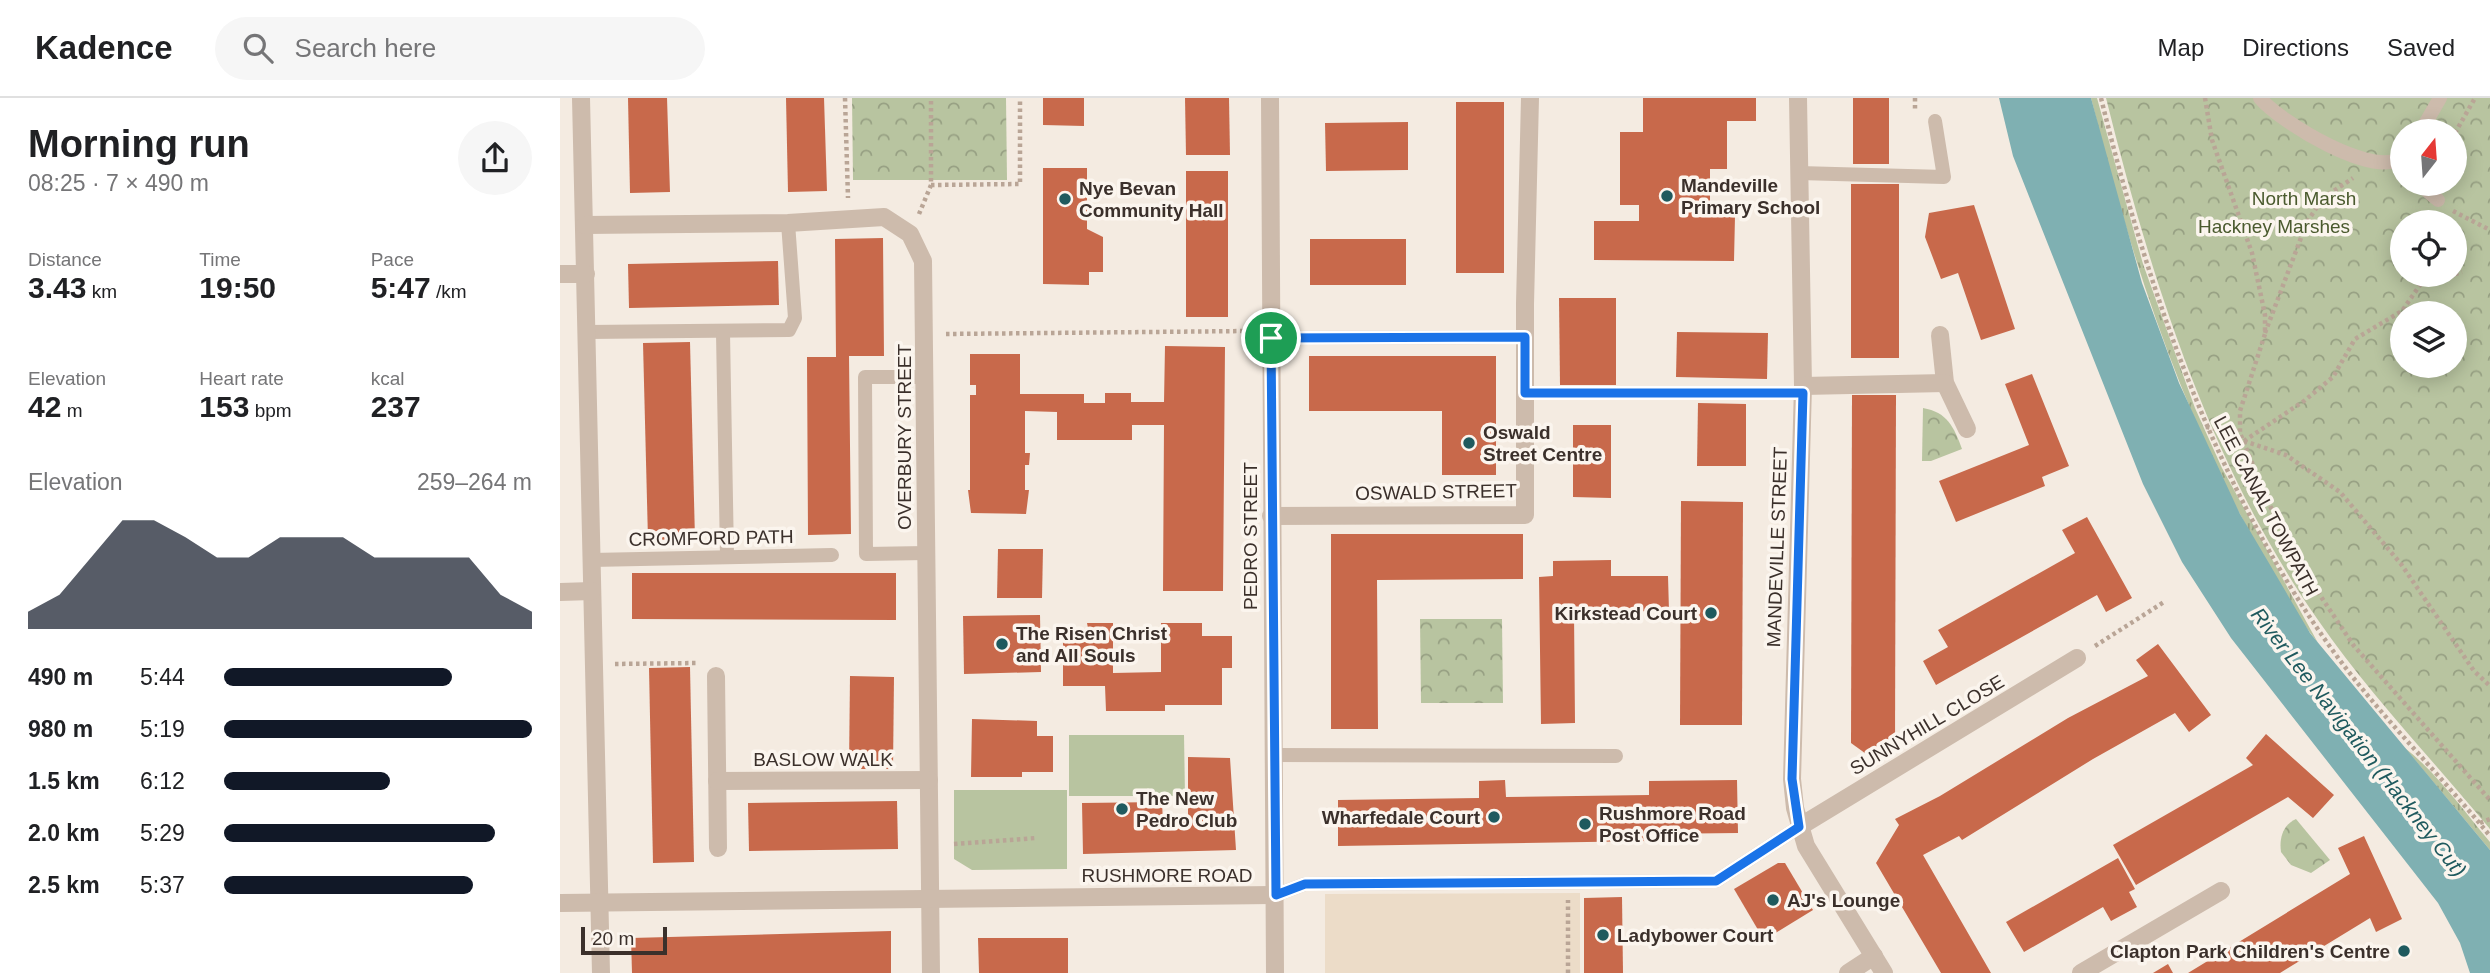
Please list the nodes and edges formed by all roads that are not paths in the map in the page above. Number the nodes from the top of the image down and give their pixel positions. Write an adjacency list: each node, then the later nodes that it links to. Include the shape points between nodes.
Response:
1 (581, 98): 14 (street)
2 (1270, 98): 19 (street, PEDRO STREET)
3 (1530, 98): 21 (street, OSWALD STREET)
4 (1798, 98): 10 (street, MANDEVILLE STREET)
5 (2260, 98): 9 (lane, via 2281,118 2375,164)
6 (2440, 98): 7 (lane)
7 (2428, 119)
8 (1934, 121): 10 (lane, via 1944,177)
9 (2390, 163)
10 (1800, 173): 24 (street, MANDEVILLE STREET)
11 (2433, 196): 12 (lane)
12 (2438, 200)
13 (788, 223): 14 (street); 18 (lane, via 793,326 777,332); 22 (street, OVERBURY STREET, via 884,217 910,234 923,261)
14 (585, 225): 16 (street)
15 (560, 274): 16 (street)
16 (586, 274): 17 (street)
17 (587, 332): 18 (lane); 30 (street)
18 (723, 332): 29 (lane)
19 (1271, 335): 21 (lane); 26 (street, PEDRO STREET)
20 (1940, 335): 23 (street)
21 (1525, 337): 26 (street, OSWALD STREET, via 1525,515)
22 (925, 377): 27 (street, OVERBURY STREET); 27 (lane, via 865,377 866,554)
23 (1945, 383): 24 (street); 25 (street)
24 (1803, 389): 39 (street, MANDEVILLE STREET, via 1792,779)
25 (1967, 429)
26 (1271, 516): 35 (street, PEDRO STREET)
27 (926, 553): 37 (street, OVERBURY STREET)
28 (832, 555): 29 (lane, CROMFORD PATH)
29 (727, 556): 30 (lane, CROMFORD PATH)
30 (592, 560): 32 (street)
31 (560, 592): 32 (street)
32 (592, 592): 44 (street)
33 (2077, 658): 39 (street, SUNNYHILL CLOSE)
34 (716, 676): 38 (street)
35 (1274, 755): 36 (lane); 42 (street, PEDRO STREET)
36 (1616, 756)
37 (929, 780): 38 (street, BASLOW WALK); 43 (street, OVERBURY STREET)
38 (717, 781): 40 (street)
39 (1799, 827): 42 (lane, RUSHMORE ROAD, via 1716,881 1305,884); 46 (street, MANDEVILLE STREET)
40 (718, 848)
41 (2221, 891): 52 (street)
42 (1276, 895): 43 (street, RUSHMORE ROAD); 49 (street, PEDRO STREET)
43 (931, 897): 44 (street, RUSHMORE ROAD); 48 (street, OVERBURY STREET)
44 (600, 902): 45 (street, RUSHMORE ROAD); 47 (street)
45 (560, 903)
46 (1874, 956): 50 (street); 51 (street, MANDEVILLE STREET)
47 (601, 973)
48 (930, 973)
49 (1275, 973)
50 (1848, 973)
51 (1884, 973)
52 (2081, 973)

